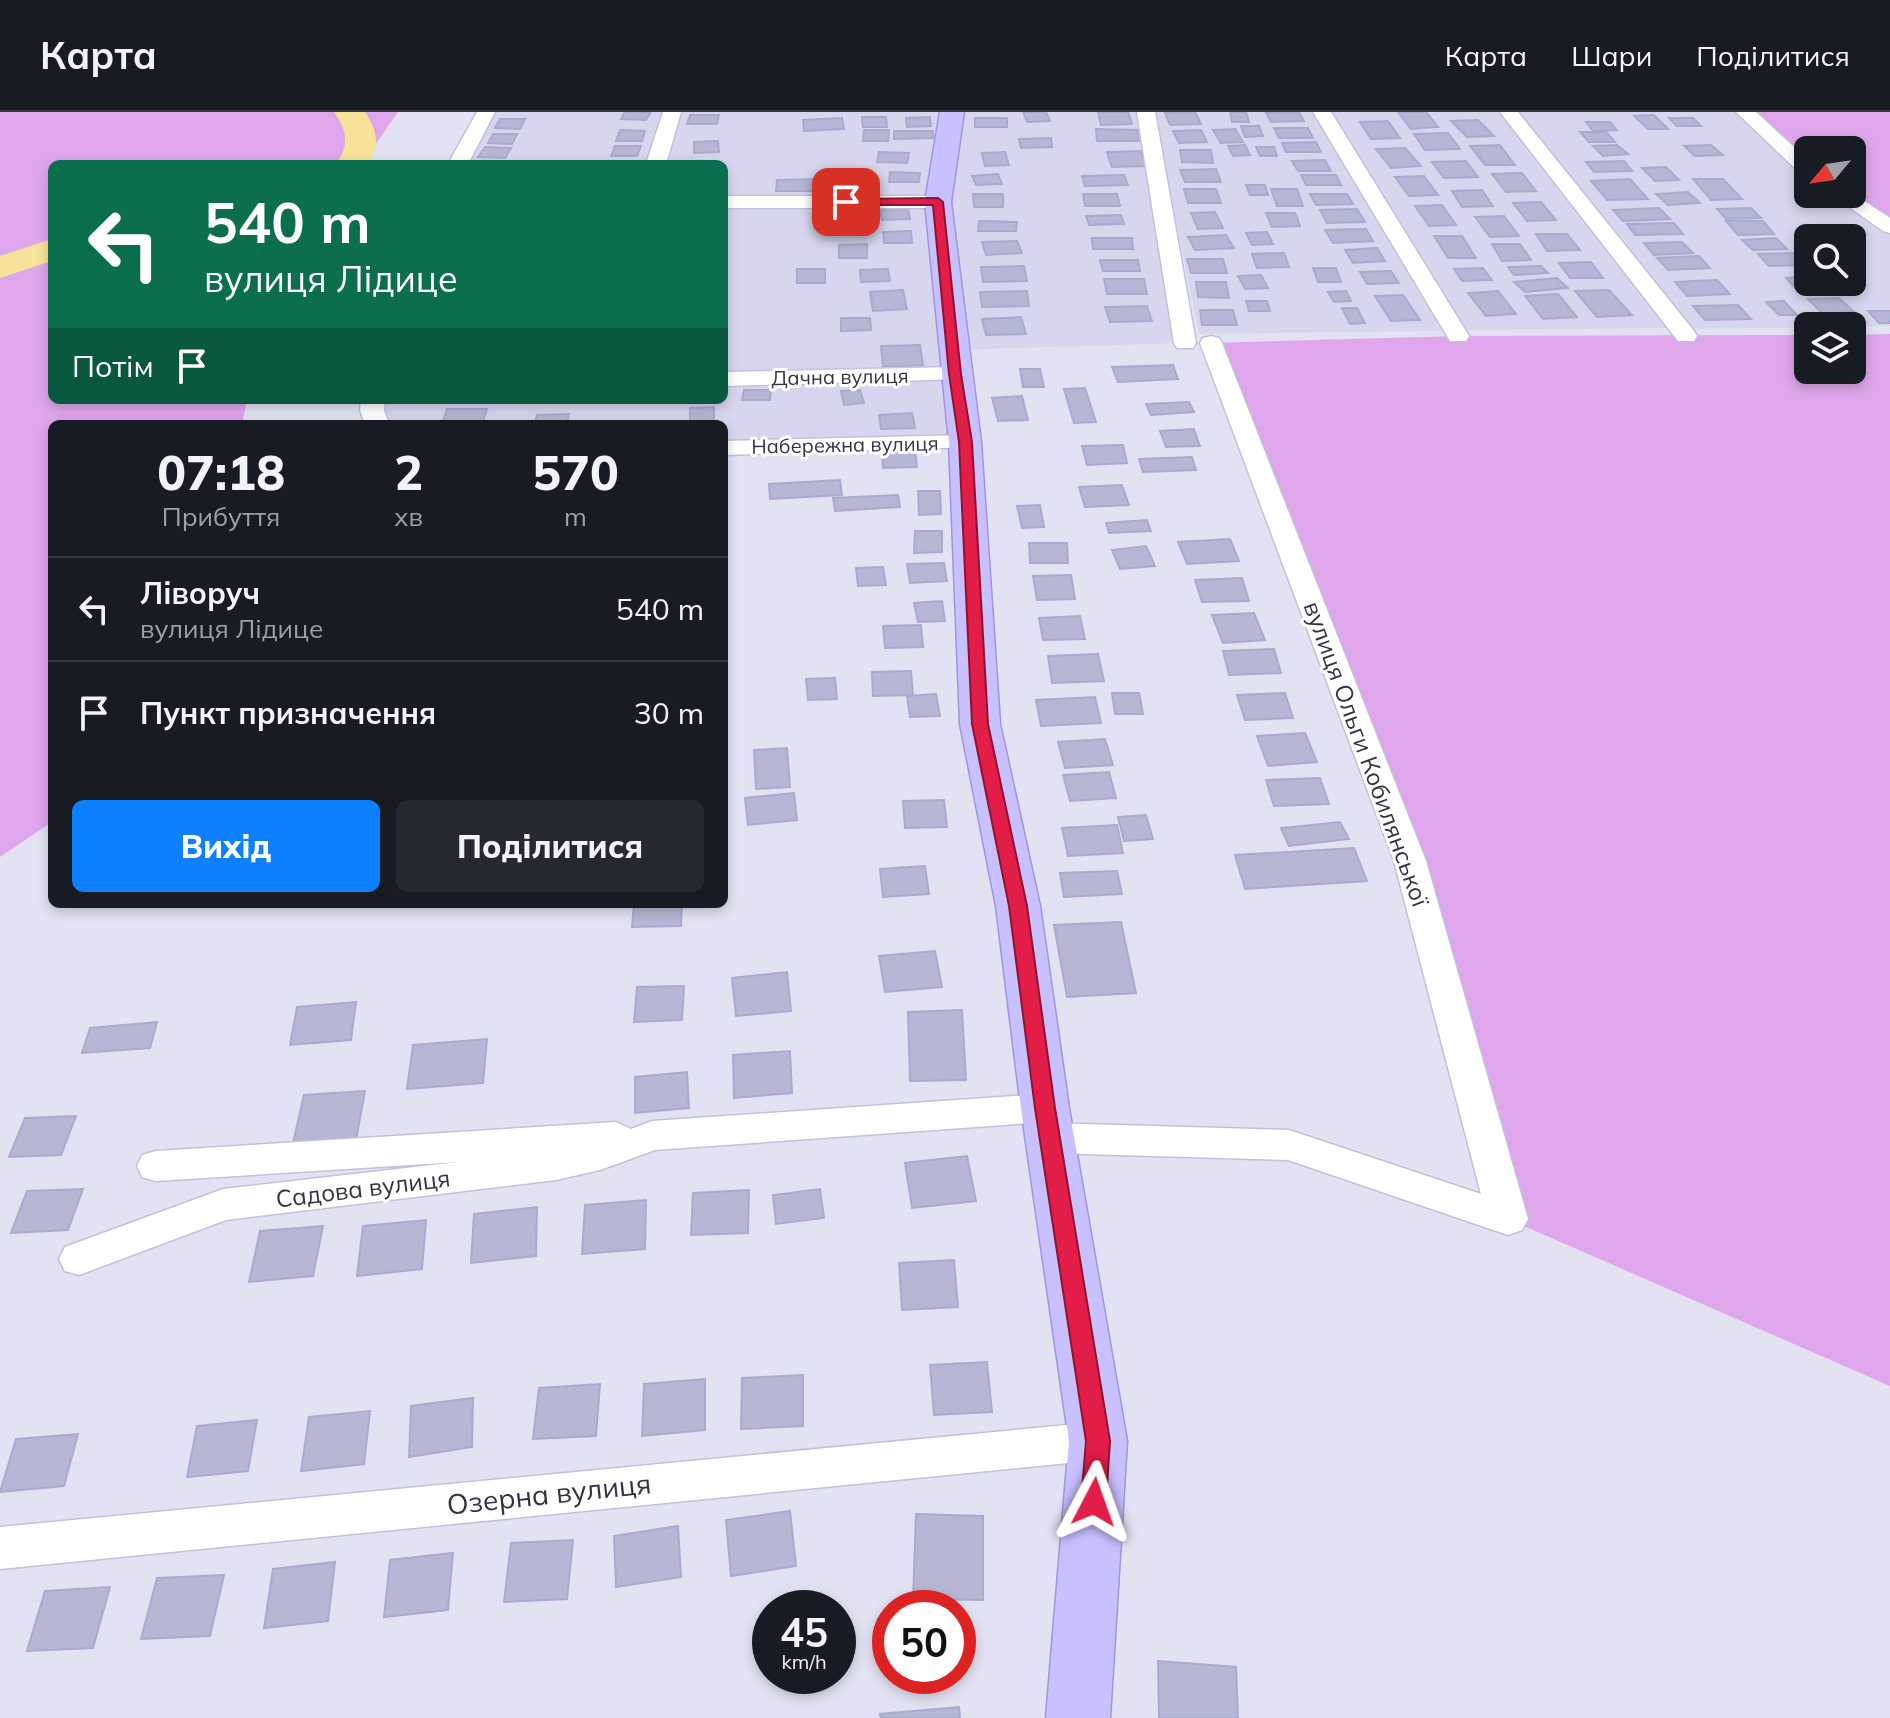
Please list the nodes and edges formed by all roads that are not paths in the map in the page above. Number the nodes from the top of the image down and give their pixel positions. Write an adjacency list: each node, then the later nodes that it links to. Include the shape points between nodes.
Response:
1 (486, 112): 9 (street)
2 (672, 112): 10 (street)
3 (952, 112): 12 (main road)
4 (1146, 112): 24 (street, вулиця Ольги Кобилянської, via 1198,343 1410,861)
5 (1322, 112): 15 (street)
6 (1509, 112): 16 (street)
7 (1745, 112): 8 (street)
8 (1794, 157)
9 (460, 160)
10 (657, 160)
11 (728, 202): 12 (street)
12 (938, 202): 17 (main road)
13 (1862, 208): 14 (street)
14 (1890, 227)
15 (1458, 336)
16 (1686, 336)
17 (955, 374): 18 (street, Дачна вулиця); 19 (main road)
18 (728, 379)
19 (965, 442): 20 (street, Набережна вулиця); 21 (main road, via 980,724 1018,906)
20 (728, 448)
21 (1048, 1123): 22 (street, Садова вулиця); 24 (street, Садова вулиця, via 1289,1145); 26 (main road)
22 (652, 1136): 23 (street, Садова вулиця); 25 (street, Садова вулиця, via 556,1165 223,1205)
23 (156, 1166)
24 (1508, 1219)
25 (79, 1259)
26 (1098, 1441): 27 (street, Озерна вулиця); 28 (main road)
27 (0, 1548)
28 (1078, 1718)

